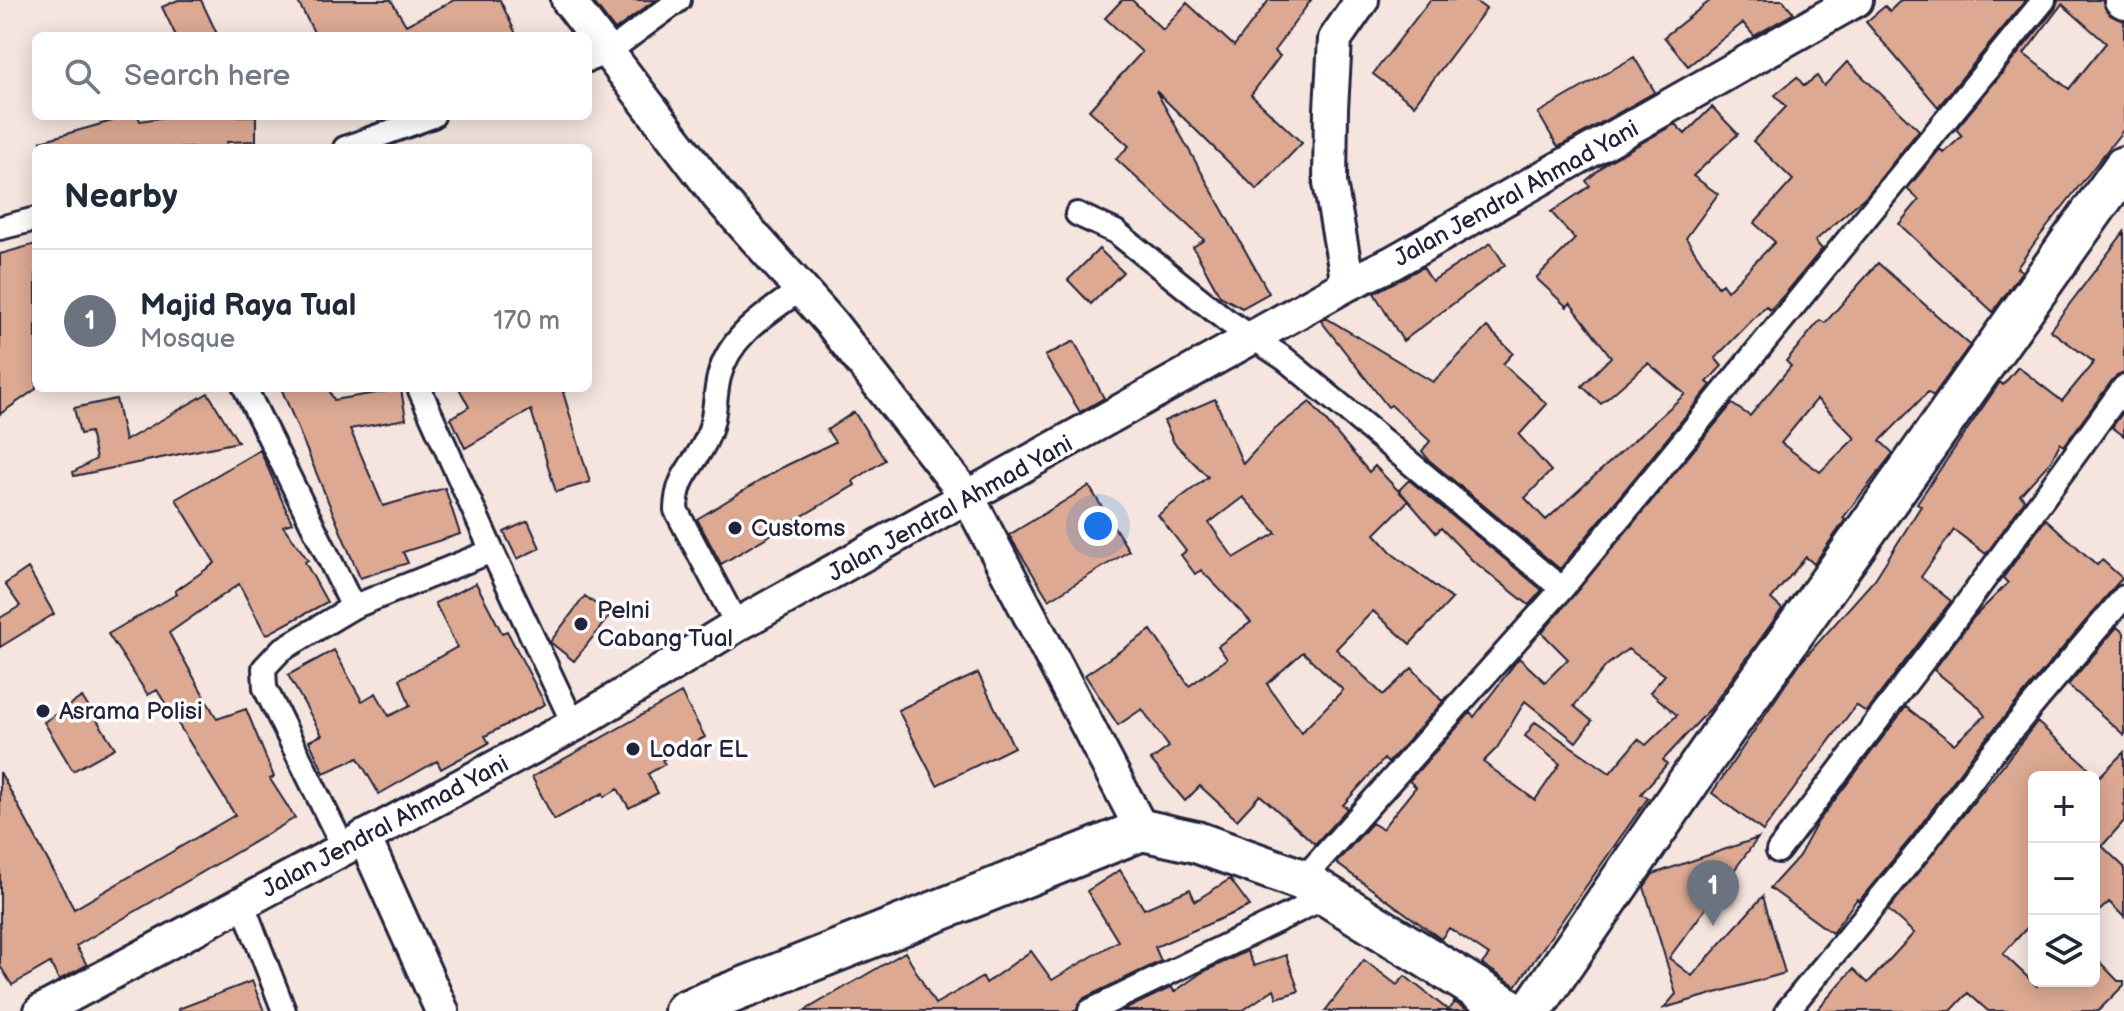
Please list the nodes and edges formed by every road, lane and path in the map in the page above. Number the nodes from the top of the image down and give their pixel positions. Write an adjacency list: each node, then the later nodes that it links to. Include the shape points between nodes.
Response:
1 (568, 0): 6 (street)
2 (679, 0): 7 (street)
3 (1362, 0): 14 (street, via 1335,39 1331,109 1330,183)
4 (1856, 0): 14 (street, Jalan Jendral Ahmad Yani)
5 (2044, 0): 22 (street)
6 (585, 32)
7 (598, 56): 15 (street)
8 (422, 120): 9 (street)
9 (356, 144)
10 (2124, 167): 38 (highway)
11 (1077, 214): 16 (street, via 1116,232)
12 (32, 220): 13 (street)
13 (0, 228)
14 (1348, 284): 16 (street, Jalan Jendral Ahmad Yani)
15 (801, 289): 20 (street); 25 (street, via 753,324 724,360 707,439 677,489 676,510)
16 (1256, 338): 20 (street, Jalan Jendral Ahmad Yani); 22 (street)
17 (2124, 387): 29 (street)
18 (247, 392): 24 (street)
19 (421, 392): 21 (street)
20 (969, 499): 25 (street, Jalan Jendral Ahmad Yani); 27 (street)
21 (492, 551): 24 (street); 26 (street)
22 (1562, 589): 30 (street)
23 (2123, 599): 39 (street, via 1988,758)
24 (353, 607): 28 (street, via 281,650 264,668 263,677)
25 (737, 625): 26 (street, Jalan Jendral Ahmad Yani)
26 (574, 725): 28 (street, Jalan Jendral Ahmad Yani)
27 (1142, 830): 30 (highway, via 1196,842); 35 (highway)
28 (354, 842): 31 (street, Jalan Jendral Ahmad Yani); 34 (street)
29 (1778, 851)
30 (1315, 888): 36 (street); 37 (highway)
31 (242, 902): 32 (street, Jalan Jendral Ahmad Yani); 33 (street)
32 (41, 1011)
33 (284, 1011)
34 (442, 1011)
35 (685, 1011)
36 (1090, 1011)
37 (1513, 1011)
38 (1531, 1011)
39 (1787, 1011)

